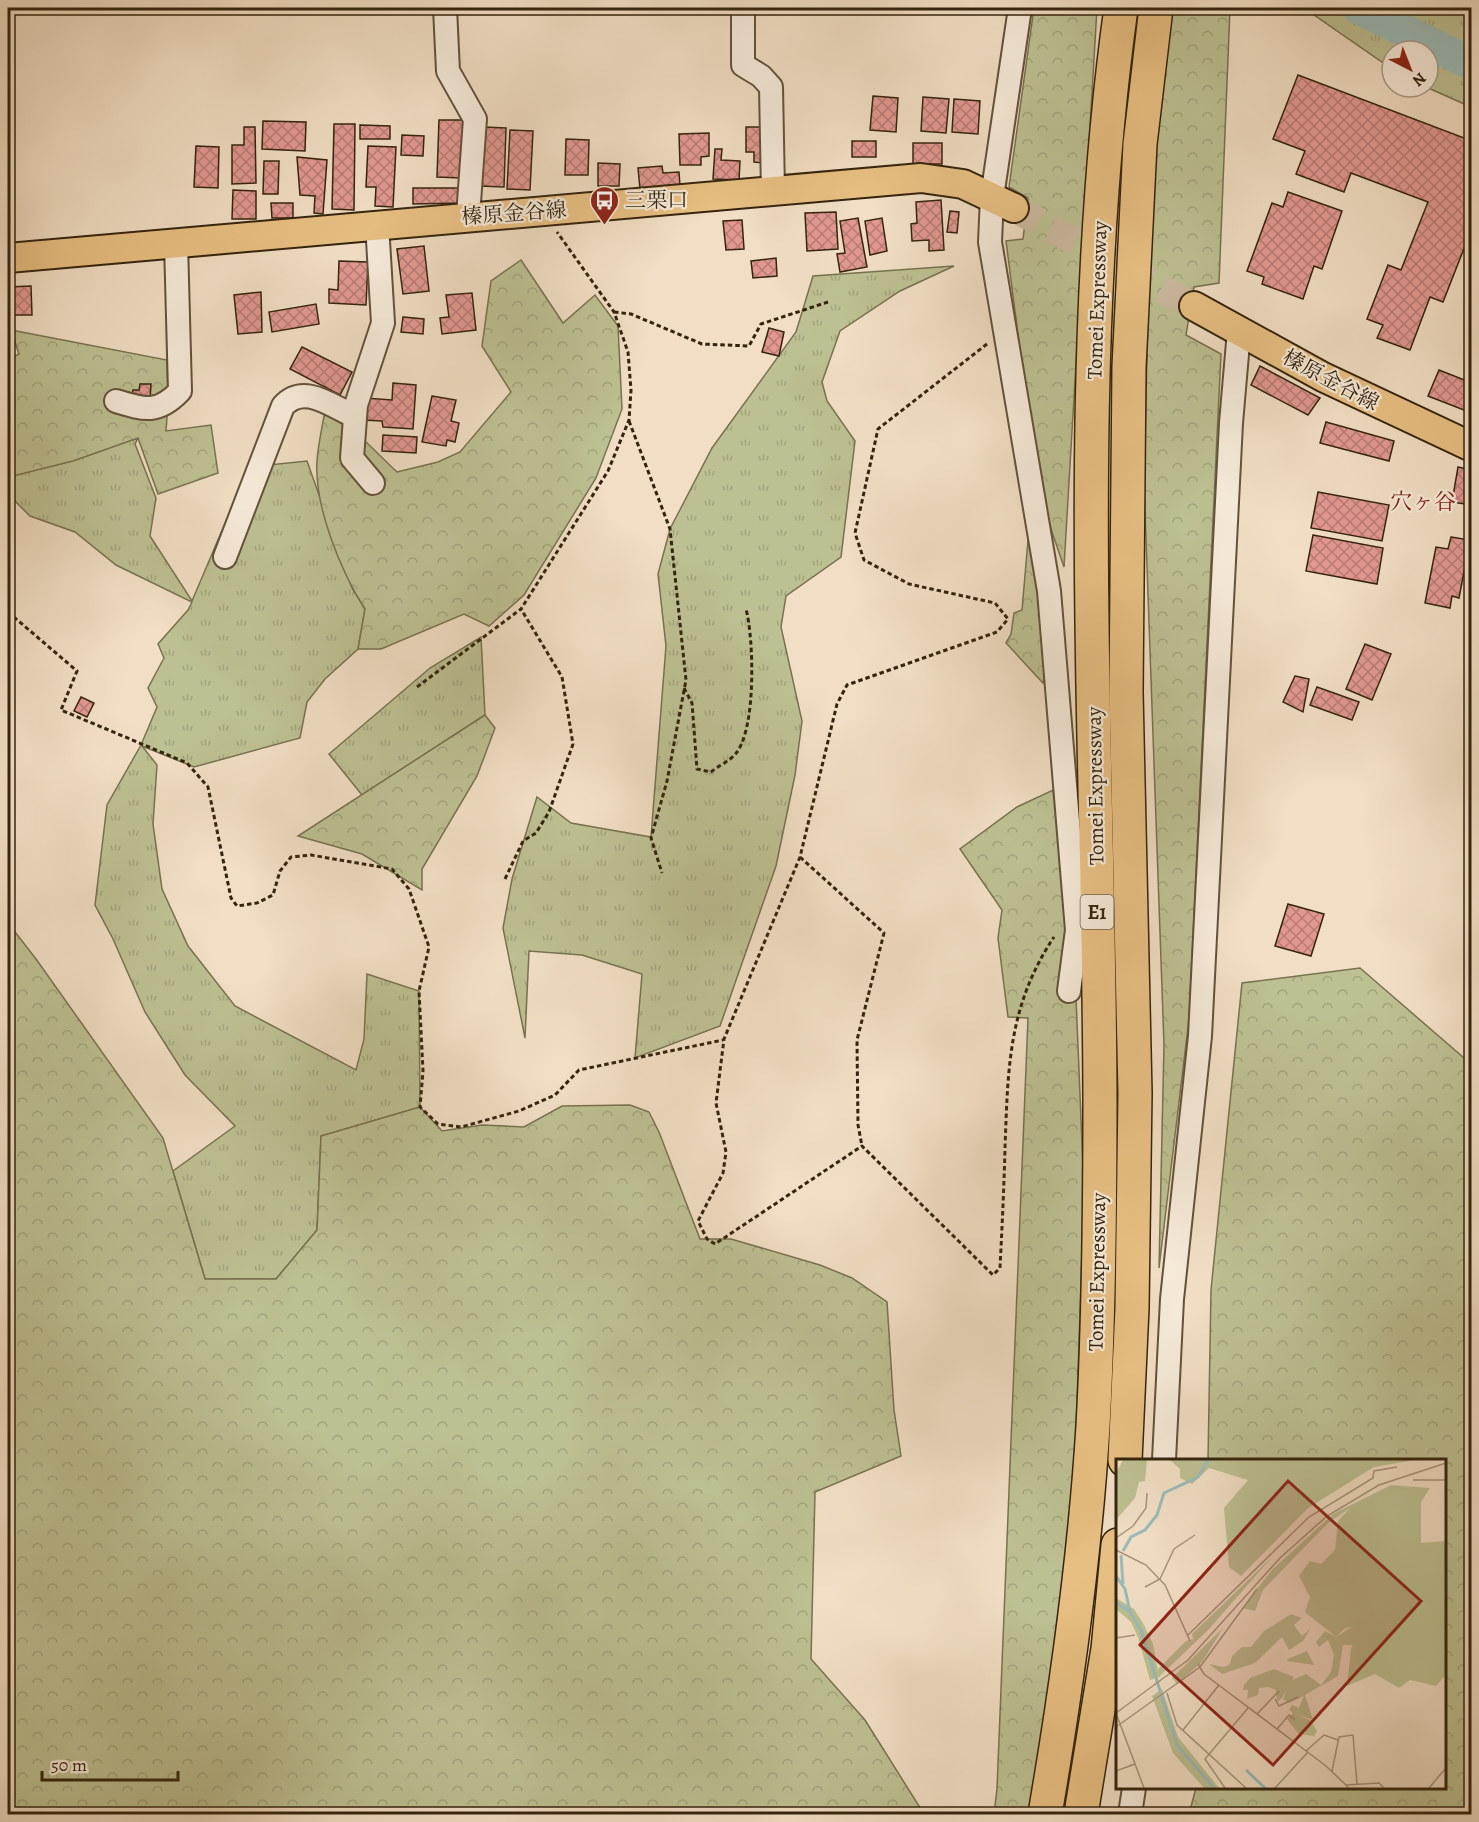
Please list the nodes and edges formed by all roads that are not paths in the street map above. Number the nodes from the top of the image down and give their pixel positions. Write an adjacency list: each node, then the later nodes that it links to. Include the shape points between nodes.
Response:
1 (445, 8): 8 (street, via 448,71 475,119)
2 (743, 8): 6 (street, via 743,65 771,87)
3 (1020, 8): 7 (street)
4 (1121, 8): 24 (highway, Tomei Expressway / E1, via 1102,172 1093,432 1100,1099 1093,1428 1075,1618)
5 (1156, 8): 20 (highway, Tomei Expressway / E1, via 1140,144 1128,378 1126,692 1135,1093)
6 (773, 192): 7 (main road, 榛原金谷線, via 921,178 963,184); 8 (main road, 榛原金谷線)
7 (1004, 202): 19 (street, via 990,242 1049,591 1077,922)
8 (468, 216): 9 (main road, 榛原金谷線)
9 (377, 224): 10 (main road, 榛原金谷線); 15 (street, via 383,323)
10 (177, 243): 11 (main road, 榛原金谷線); 14 (street, via 180,391 168,404 145,410)
11 (8, 258)
12 (1194, 306): 13 (main road, 榛原金谷線)
13 (1239, 331): 16 (main road, 榛原金谷線, via 1392,411); 21 (street, via 1200,1036 1172,1299)
14 (116, 401)
15 (354, 416): 17 (street, via 352,458); 18 (street, via 310,396 298,395 283,406)
16 (1472, 447)
17 (373, 483)
18 (225, 557)
19 (1069, 991)
20 (1125, 1459)
21 (1164, 1459)
22 (1116, 1566): 25 (highway, via 1108,1649)
23 (1134, 1789): 26 (street)
24 (1045, 1815)
25 (1081, 1815)
26 (1130, 1815)

